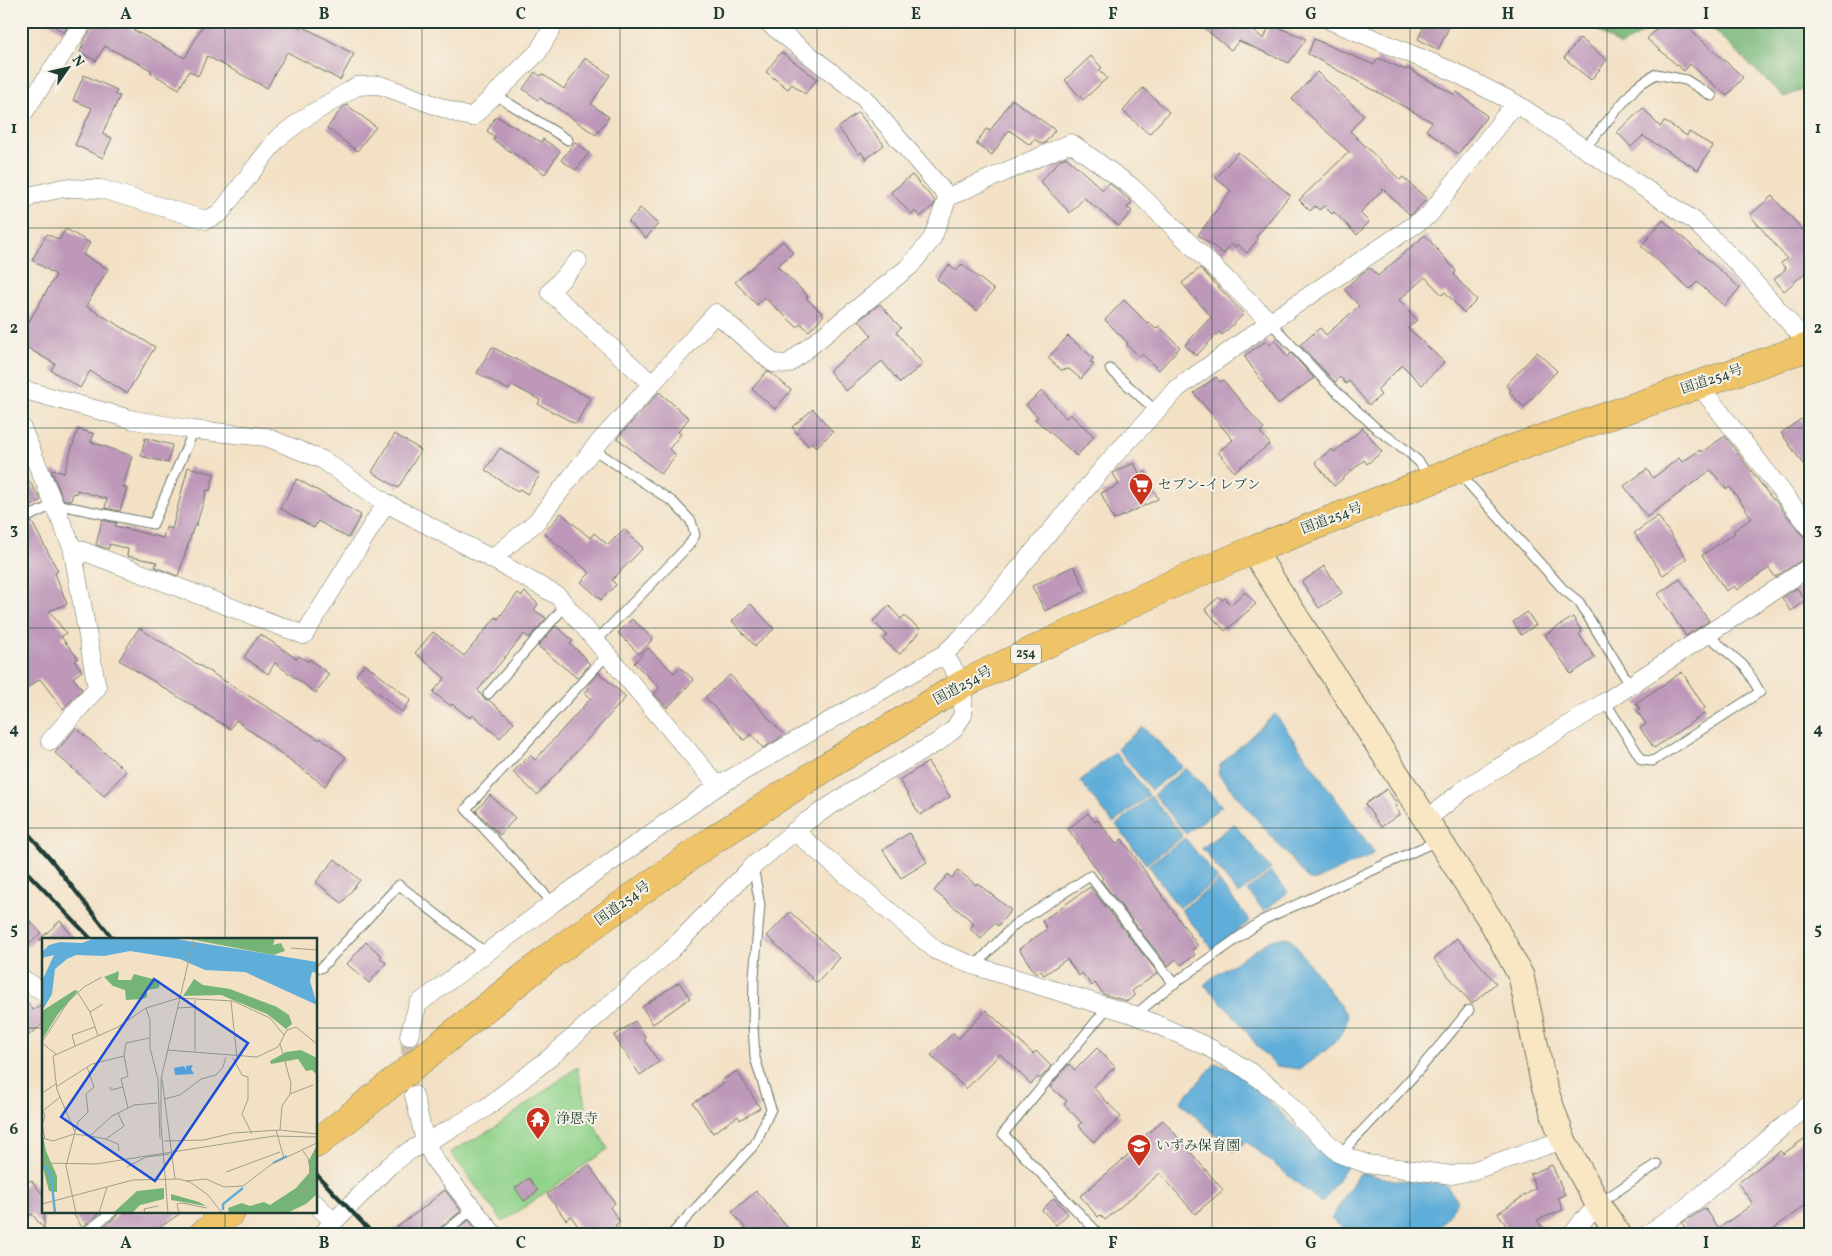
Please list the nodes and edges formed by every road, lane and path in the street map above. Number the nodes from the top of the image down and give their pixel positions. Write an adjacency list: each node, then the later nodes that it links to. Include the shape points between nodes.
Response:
1 (84, 21): 8 (street)
2 (556, 21): 5 (street, via 538,52)
3 (766, 21): 11 (street, via 863,97)
4 (1331, 21): 7 (street, via 1452,70)
5 (494, 94): 9 (lane); 12 (street, via 472,116 380,85 358,86 302,119 278,139 220,214 206,220 101,189 64,188 33,195)
6 (1712, 96): 10 (lane, via 1686,80 1656,74 1637,86)
7 (1515, 103): 10 (street); 14 (street, via 1429,215)
8 (21, 117)
9 (568, 140)
10 (1584, 149): 15 (street, via 1693,220 1737,263)
11 (948, 197): 14 (street, via 1071,143 1132,187); 17 (street, via 932,239 910,266 788,364 773,363 716,313)
12 (21, 203)
13 (578, 260): 17 (street, via 550,292)
14 (1270, 322): 20 (street, via 1178,388); 24 (lane, via 1326,382 1377,429)
15 (1810, 346): 18 (highway, 国道254号 / 254)
16 (1110, 369): 20 (lane)
17 (652, 384): 23 (street)
18 (1699, 384): 24 (highway, 国道254号 / 254); 28 (street)
19 (21, 389): 22 (street, via 134,420)
20 (1156, 411): 36 (street)
21 (21, 426): 26 (street)
22 (194, 430): 25 (street, via 266,437 323,460); 26 (lane, via 153,524)
23 (594, 448): 31 (street, via 536,522); 35 (lane, via 673,502 691,521 695,535)
24 (1444, 475): 30 (highway, 国道254号 / 254); 39 (lane, via 1579,602)
25 (386, 503): 29 (street, via 304,635); 31 (street)
26 (55, 504): 27 (lane); 29 (street)
27 (21, 520)
28 (1811, 529)
29 (72, 547): 42 (street, via 97,688)
30 (1253, 550): 38 (highway, 国道254号 / 254, via 1149,595); 44 (street)
31 (492, 559): 33 (street, via 558,596)
32 (1811, 566): 34 (street)
33 (566, 605): 35 (street); 40 (lane)
34 (1706, 634): 39 (street); 41 (lane, via 1745,667 1760,692 1653,761 1642,760)
35 (596, 641): 37 (street)
36 (944, 654): 38 (street); 43 (street)
37 (607, 655): 43 (street); 47 (lane, via 466,809)
38 (963, 684): 45 (street, via 963,715 954,729); 60 (highway, 国道254号 / 254, via 834,762 705,846 553,954)
39 (1630, 685): 41 (street)
40 (488, 694)
41 (1605, 702): 44 (street, via 1467,787)
42 (50, 741)
43 (718, 786): 47 (street)
44 (1433, 830): 52 (lane, via 1263,920); 61 (street, via 1493,924 1521,976 1544,1086)
45 (794, 831): 46 (street); 49 (street, via 937,951)
46 (754, 866): 62 (street, via 671,950 552,1056 487,1107); 75 (lane, via 760,905 753,1025 756,1058 771,1109 754,1144)
47 (553, 903): 48 (street)
48 (486, 953): 50 (lane, via 399,886); 57 (street, via 418,1004)
49 (975, 966): 52 (lane, via 1014,925 1090,876); 54 (street)
50 (321, 968)
51 (21, 978): 53 (street)
52 (1174, 984): 56 (lane)
53 (42, 991)
54 (1108, 1008): 56 (street); 76 (lane, via 1003,1134)
55 (1469, 1010): 63 (lane, via 1446,1040)
56 (1136, 1015): 63 (street, via 1208,1046 1246,1069 1276,1092)
57 (409, 1036)
58 (414, 1094): 62 (street)
59 (1811, 1102): 79 (street, via 1691,1204)
60 (324, 1138)
61 (1563, 1140): 63 (street, via 1452,1176 1367,1164); 65 (street)
62 (425, 1142): 67 (street, via 436,1162); 70 (street, via 389,1166)
63 (1340, 1154)
64 (1657, 1164): 65 (lane)
65 (1599, 1206): 77 (street, via 1582,1220); 78 (street)
66 (318, 1209): 70 (street)
67 (473, 1209): 73 (lane); 74 (street)
68 (109, 1214): 71 (lane)
69 (228, 1214): 72 (highway)
70 (327, 1229)
71 (82, 1235)
72 (202, 1235)
73 (441, 1235)
74 (494, 1235)
75 (671, 1235)
76 (1100, 1235)
77 (1572, 1235)
78 (1619, 1235)
79 (1646, 1235)

